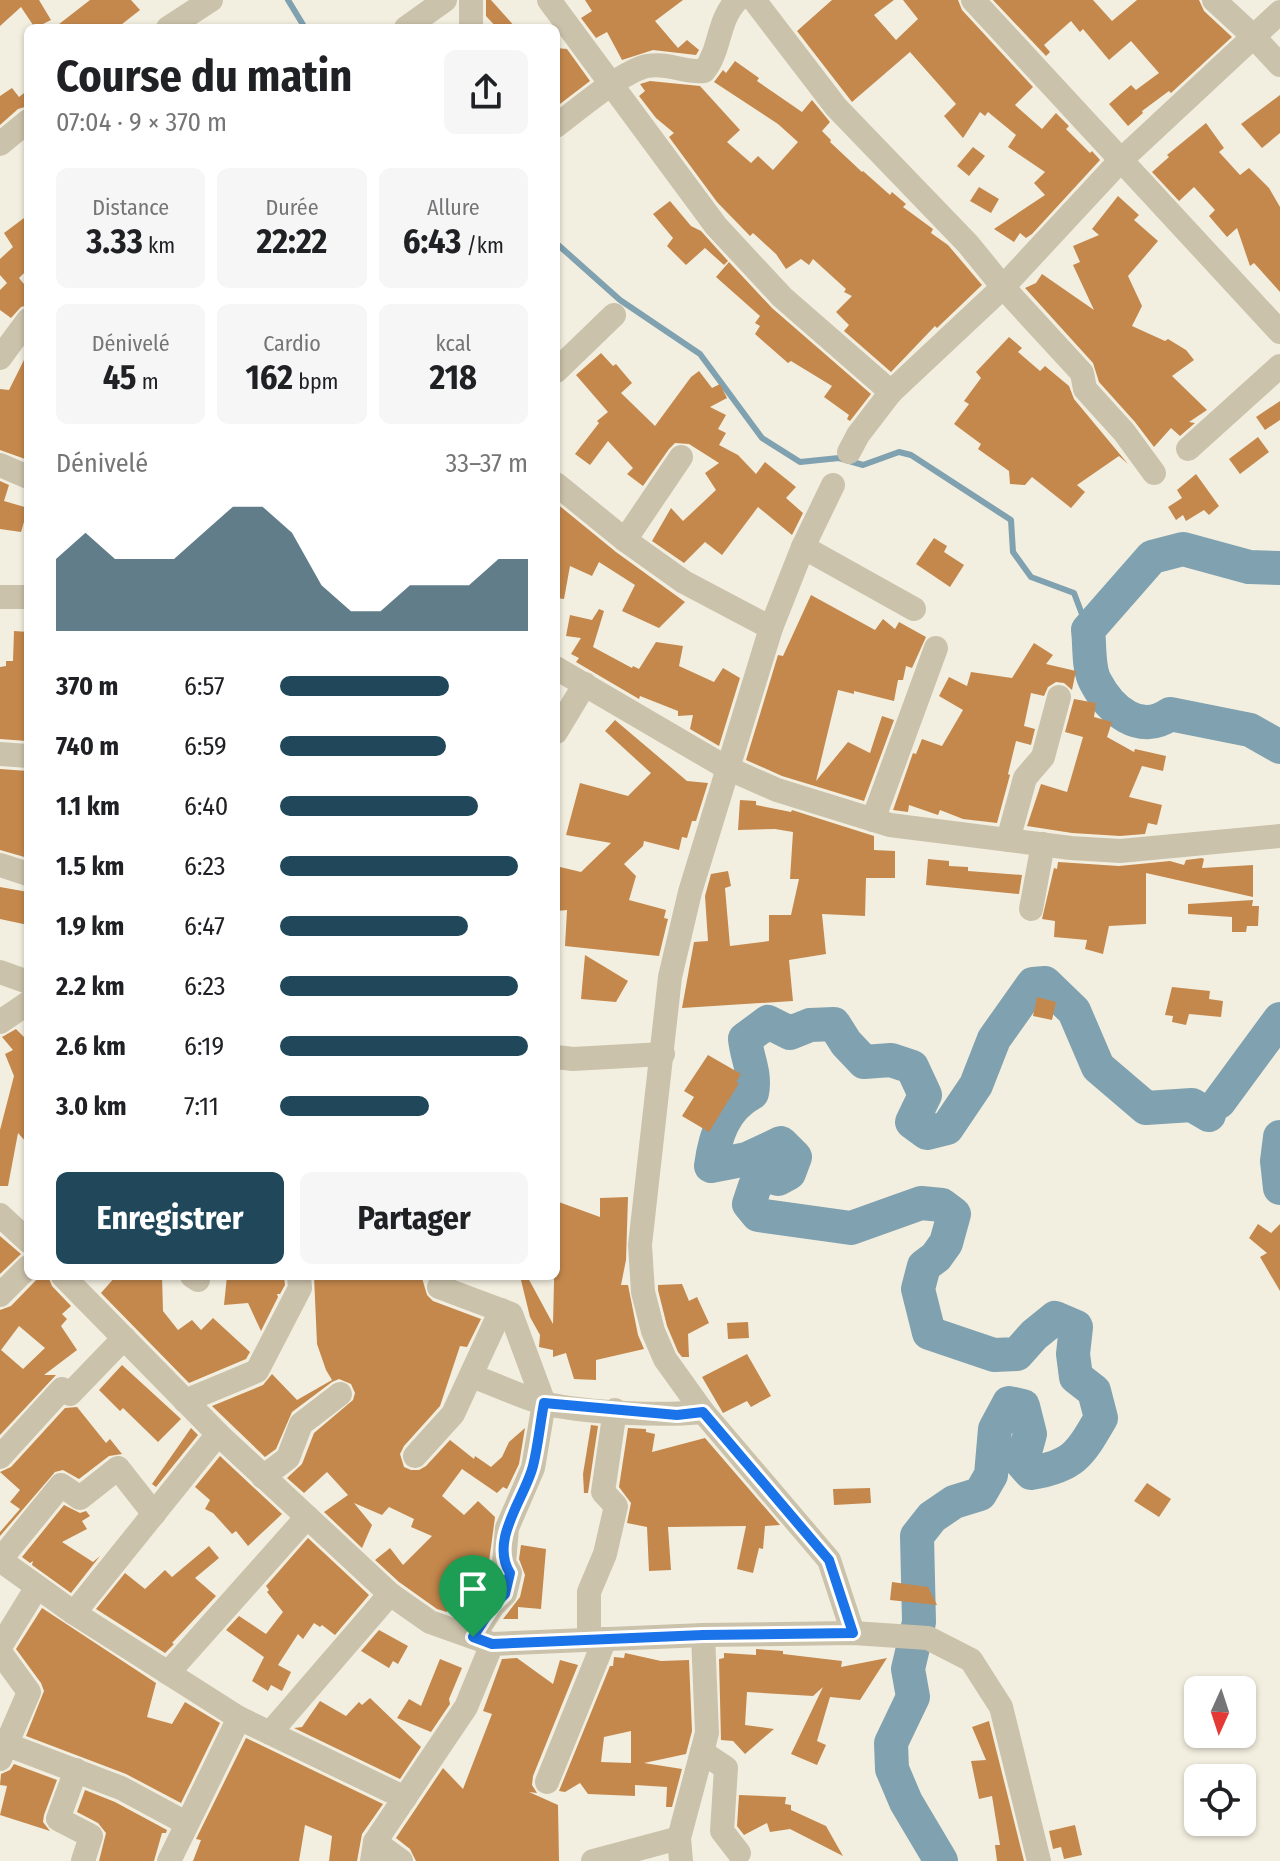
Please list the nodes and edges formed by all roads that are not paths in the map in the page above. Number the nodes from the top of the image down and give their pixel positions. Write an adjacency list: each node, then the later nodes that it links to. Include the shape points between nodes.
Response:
1 (211, 0): 10 (street)
2 (445, 0): 11 (street)
3 (471, 0): 12 (street)
4 (549, 0): 15 (street)
5 (737, 0): 15 (street, via 726,11 713,59 704,71 644,66)
6 (754, 0): 20 (street, via 836,107)
7 (973, 0): 19 (street)
8 (1214, 0): 13 (street)
9 (1280, 12): 13 (street)
10 (174, 24)
11 (412, 24)
12 (471, 24)
13 (1253, 36): 14 (street); 19 (street)
14 (1280, 65)
15 (610, 86): 16 (street); 27 (street, via 716,226 782,297)
16 (560, 123)
17 (24, 124): 18 (street)
18 (0, 144)
19 (1120, 161): 20 (street); 23 (street)
20 (1003, 287): 27 (street); 32 (street, via 1082,373 1085,389)
21 (614, 315): 26 (street)
22 (24, 325): 24 (street)
23 (1280, 332)
24 (0, 358)
25 (1280, 366): 28 (street)
26 (560, 367)
27 (891, 392): 29 (street)
28 (1188, 449)
29 (849, 452)
30 (681, 457): 36 (street)
31 (0, 465): 33 (street)
32 (1154, 473)
33 (24, 475)
34 (833, 485): 37 (street)
35 (560, 487): 36 (street)
36 (625, 540): 41 (street, via 684,582)
37 (803, 547): 40 (street); 41 (street)
38 (0, 597): 39 (street)
39 (24, 597)
40 (914, 609)
41 (771, 628): 49 (street)
42 (936, 648): 50 (street)
43 (560, 670): 44 (street)
44 (585, 684): 46 (street); 49 (street)
45 (1059, 697): 52 (street, via 1043,757 1025,778)
46 (560, 724)
47 (0, 754): 48 (street)
48 (24, 756)
49 (727, 768): 50 (street); 61 (street, via 670,977)
50 (873, 820): 52 (street)
51 (1280, 836): 53 (street, via 1120,851)
52 (1008, 840): 53 (street)
53 (1043, 844): 56 (street)
54 (0, 865): 55 (street)
55 (24, 873)
56 (1031, 909)
57 (0, 972): 58 (street)
58 (24, 981)
59 (24, 1006): 60 (street)
60 (0, 1022)
61 (663, 1054): 62 (street); 77 (street, via 640,1245 643,1292 665,1359)
62 (560, 1057)
63 (0, 1215): 64 (street)
64 (24, 1237)
65 (24, 1271): 69 (street)
66 (67, 1280): 71 (street)
67 (299, 1280): 74 (street, via 257,1371)
68 (443, 1280): 70 (street, via 439,1287)
69 (0, 1295)
70 (501, 1310): 72 (street); 75 (street, via 511,1314)
71 (124, 1338): 74 (street); 80 (street, via 70,1394 62,1389)
72 (471, 1376): 75 (street); 79 (street, via 453,1414)
73 (340, 1394): 81 (street, via 301,1424 288,1458)
74 (185, 1401): 78 (street)
75 (544, 1403): 76 (street); 90 (street, via 533,1468 507,1528 504,1563 510,1573 505,1594 493,1606)
76 (615, 1410): 77 (street); 91 (street, via 603,1492 616,1506 589,1592)
77 (703, 1412): 88 (street, via 829,1560)
78 (218, 1434): 81 (street); 82 (street)
79 (415, 1456)
80 (0, 1457)
81 (263, 1477): 83 (street)
82 (154, 1514): 84 (street, via 118,1468 80,1498 61,1485); 87 (street)
83 (307, 1517): 86 (street); 93 (street)
84 (0, 1560): 85 (street)
85 (37, 1587): 87 (street); 92 (street)
86 (390, 1594): 90 (street, via 430,1622); 95 (street)
87 (74, 1613): 93 (street)
88 (853, 1633): 89 (street); 109 (street, via 928,1638 971,1660 1001,1707)
89 (703, 1635): 91 (street); 97 (street, via 707,1733)
90 (483, 1640): 91 (street); 100 (street, via 466,1707)
91 (597, 1640): 99 (street)
92 (0, 1650): 96 (street, via 29,1692)
93 (168, 1673): 94 (street)
94 (239, 1718): 95 (street); 101 (street)
95 (270, 1733): 100 (street)
96 (2, 1748): 98 (street)
97 (702, 1752): 102 (street); 104 (street, via 726,1768 722,1831)
98 (76, 1770): 101 (street); 105 (street, via 58,1819 91,1836)
99 (547, 1782)
100 (405, 1798): 103 (street)
101 (186, 1823): 106 (street)
102 (680, 1850): 108 (street)
103 (373, 1851): 107 (street)
104 (739, 1853)
105 (83, 1861)
106 (169, 1861)
107 (401, 1861)
108 (593, 1861)
109 (1039, 1861)

